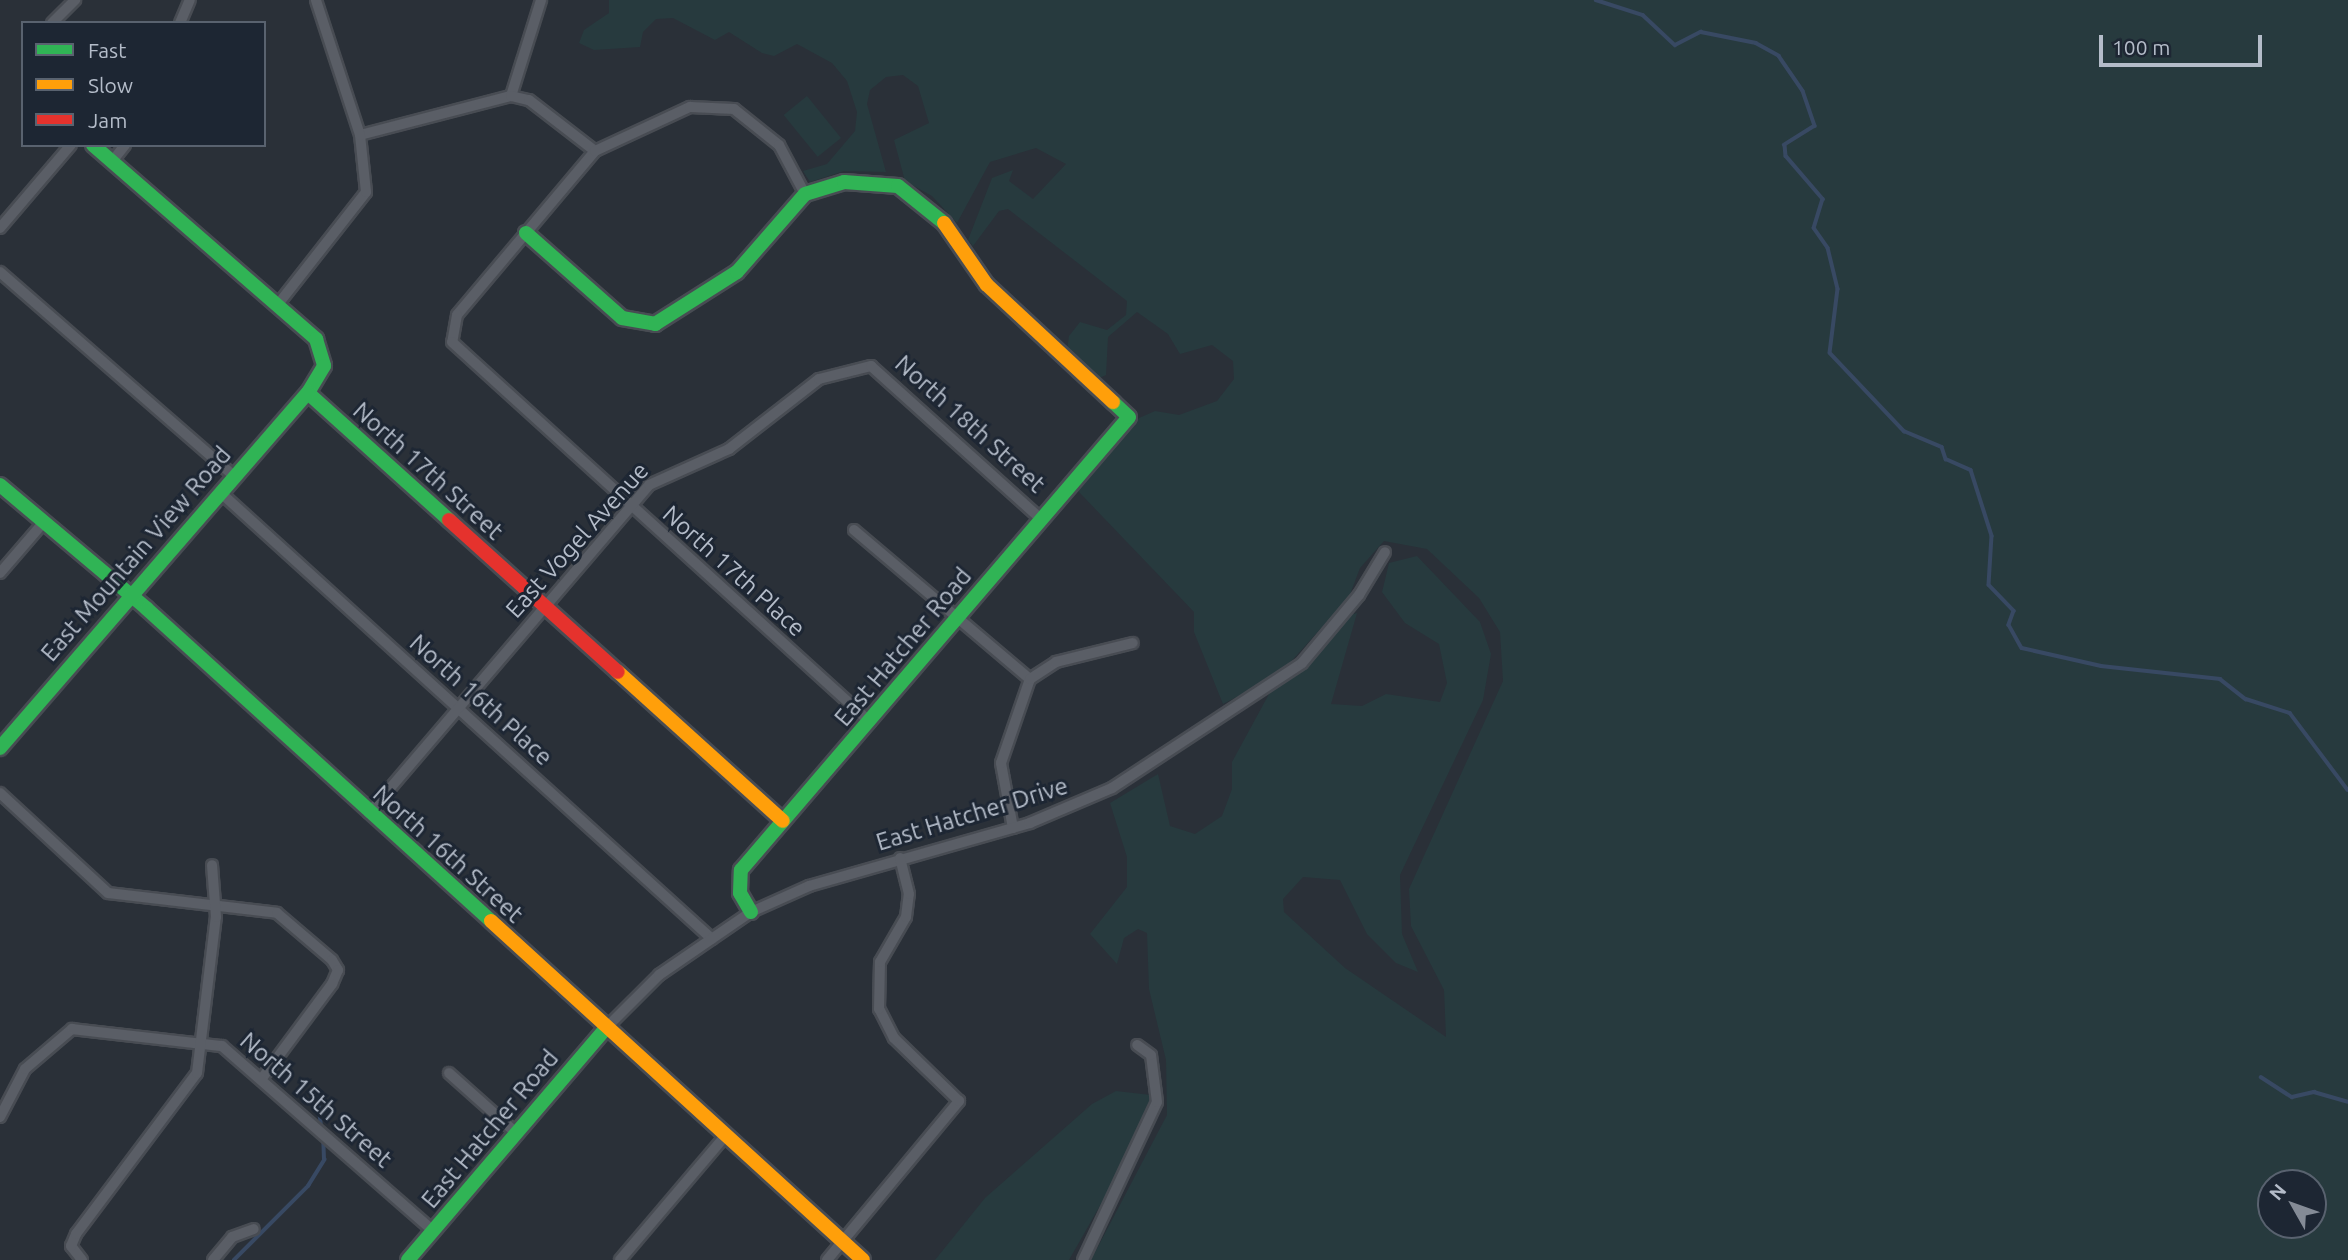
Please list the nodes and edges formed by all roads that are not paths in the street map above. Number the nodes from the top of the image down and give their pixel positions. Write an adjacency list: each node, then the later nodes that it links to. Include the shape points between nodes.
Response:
1 (75, 0): 5 (street)
2 (190, 0): 6 (street)
3 (316, 0): 8 (street)
4 (541, 0): 7 (street)
5 (54, 21)
6 (181, 21)
7 (511, 96): 8 (street); 12 (street, via 528,100)
8 (360, 135): 18 (street, via 367,183 361,205)
9 (69, 147): 15 (street)
10 (96, 147): 13 (street)
11 (123, 147): 13 (street)
12 (595, 151): 14 (street, via 681,109 734,108 779,145); 16 (street)
13 (114, 159): 18 (street)
14 (805, 194): 16 (street, via 737,272 655,324 622,318); 25 (street, East Hatcher Road, via 866,181 898,186 924,201 986,285 1129,417)
15 (0, 228)
16 (526, 233): 24 (street, North 17th Place, via 457,315 449,335)
17 (0, 272): 21 (street)
18 (279, 303): 20 (street, via 324,350 324,366)
19 (867, 365): 24 (street, East Vogel Avenue, via 815,382 747,437 662,475); 25 (street, North 18th Street)
20 (308, 393): 21 (street, East Mountain View Road); 31 (street, North 17th Street)
21 (234, 476): 23 (street, East Mountain View Road)
22 (0, 485): 26 (street, North 16th Street)
23 (221, 493): 30 (street, East Mountain View Road); 35 (street, North 16th Place)
24 (631, 505): 31 (street, East Vogel Avenue); 36 (street, North 17th Place)
25 (1041, 519): 32 (street, East Hatcher Road)
26 (43, 523): 29 (street); 30 (street, North 16th Street)
27 (854, 530): 32 (street)
28 (1385, 552): 41 (street, East Hatcher Drive, via 1359,595 1301,663 1112,788)
29 (0, 573)
30 (132, 597): 37 (street, East Mountain View Road); 39 (street, North 16th Street)
31 (544, 606): 35 (street, East Vogel Avenue); 40 (street, North 17th Street)
32 (957, 619): 34 (street); 36 (street, East Hatcher Road)
33 (1133, 643): 34 (street, via 1056,662)
34 (1030, 678): 41 (street, via 1001,763)
35 (458, 708): 39 (street, East Vogel Avenue); 46 (street, North 16th Place)
36 (870, 722): 40 (street, East Hatcher Road)
37 (0, 748)
38 (0, 793): 44 (street, via 108,893)
39 (369, 813): 47 (street, North 16th Street)
40 (783, 821): 45 (street, East Hatcher Road, via 737,880)
41 (1013, 828): 42 (street, East Hatcher Drive)
42 (900, 858): 45 (street, East Hatcher Drive); 57 (street, via 909,894 905,917 880,962 878,1009 894,1038 959,1101)
43 (212, 865): 44 (street)
44 (216, 906): 48 (street); 51 (street, via 277,913 338,970)
45 (751, 912): 46 (street, East Hatcher Drive)
46 (712, 939): 47 (street, East Hatcher Drive, via 659,975)
47 (607, 1027): 53 (street, East Hatcher Road); 54 (street, North 16th Street)
48 (204, 1043): 51 (street, North 15th Street, via 232,1051); 52 (street, North 15th Street, via 72,1029 25,1069); 58 (street, via 185,1096 71,1246)
49 (1137, 1045): 64 (street, via 1151,1055 1157,1102)
50 (449, 1073): 53 (street)
51 (263, 1077): 56 (street, North 15th Street)
52 (0, 1117)
53 (516, 1133): 56 (street, East Hatcher Road)
54 (726, 1136): 57 (street, North 16th Street); 61 (street)
55 (254, 1229): 59 (street, via 232,1237)
56 (433, 1231): 60 (street, East Hatcher Road)
57 (842, 1241): 62 (street); 63 (street, North 16th Street)
58 (82, 1260)
59 (213, 1260)
60 (408, 1260)
61 (620, 1260)
62 (827, 1260)
63 (863, 1260)
64 (1083, 1260)

